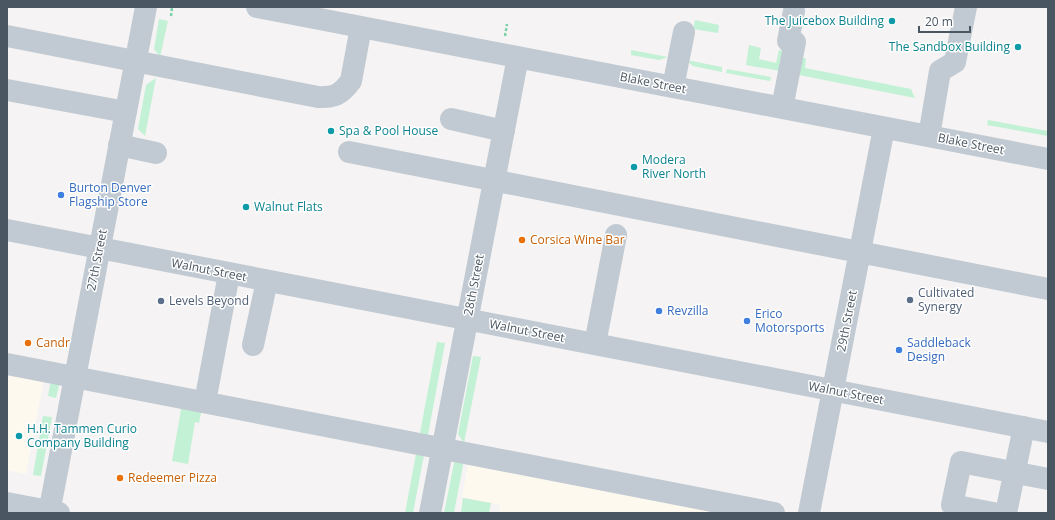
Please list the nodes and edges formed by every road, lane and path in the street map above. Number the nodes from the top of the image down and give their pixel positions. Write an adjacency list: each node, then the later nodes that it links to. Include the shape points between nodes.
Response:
1 (146, 7): 11 (street, 27th Street)
2 (172, 7): 6 (path)
3 (257, 7): 7 (street, Blake Street)
4 (966, 7): 19 (street, via 955,62 940,71)
5 (794, 11): 14 (street, via 788,41 795,42)
6 (171, 16)
7 (350, 19): 10 (street, Blake Street); 11 (street, via 351,81 338,94 329,98)
8 (684, 32): 12 (street)
9 (7, 36): 11 (street)
10 (518, 57): 12 (street, Blake Street); 18 (street, 28th Street)
11 (135, 61): 15 (street, 27th Street)
12 (673, 87): 14 (street, Blake Street)
13 (7, 90): 15 (street)
14 (782, 108): 17 (street, Blake Street)
15 (126, 112): 20 (street, 27th Street)
16 (451, 120): 18 (street)
17 (884, 128): 19 (street, Blake Street); 28 (street, 29th Street)
18 (504, 131): 24 (street, 28th Street)
19 (928, 136): 23 (street, Blake Street)
20 (119, 145): 22 (street); 27 (street, 27th Street)
21 (348, 152): 24 (street)
22 (156, 153)
23 (1048, 159)
24 (494, 181): 28 (street); 32 (street, 28th Street)
25 (7, 230): 27 (street, Walnut Street)
26 (616, 234): 33 (street)
27 (100, 248): 29 (street, Walnut Street); 36 (street, 27th Street)
28 (860, 252): 31 (street); 37 (street, 29th Street)
29 (229, 274): 30 (street, Walnut Street); 38 (street)
30 (267, 281): 32 (street, Walnut Street); 34 (street)
31 (1048, 289)
32 (468, 320): 33 (street, Walnut Street); 41 (street, 28th Street)
33 (595, 344): 37 (street, Walnut Street)
34 (253, 345)
35 (7, 364): 36 (street)
36 (75, 377): 38 (street); 45 (street, 27th Street)
37 (833, 390): 39 (street, Walnut Street); 48 (street, 29th Street)
38 (205, 402): 41 (street)
39 (1024, 427): 40 (street, Walnut Street); 42 (street)
40 (1048, 432)
41 (443, 449): 46 (street, 28th Street); 47 (street)
42 (1015, 473): 43 (street); 49 (street, via 961,462 952,505); 50 (street)
43 (1048, 480)
44 (7, 503): 45 (street)
45 (52, 512)
46 (430, 513)
47 (774, 513)
48 (809, 513)
49 (993, 513)
50 (1006, 513)

